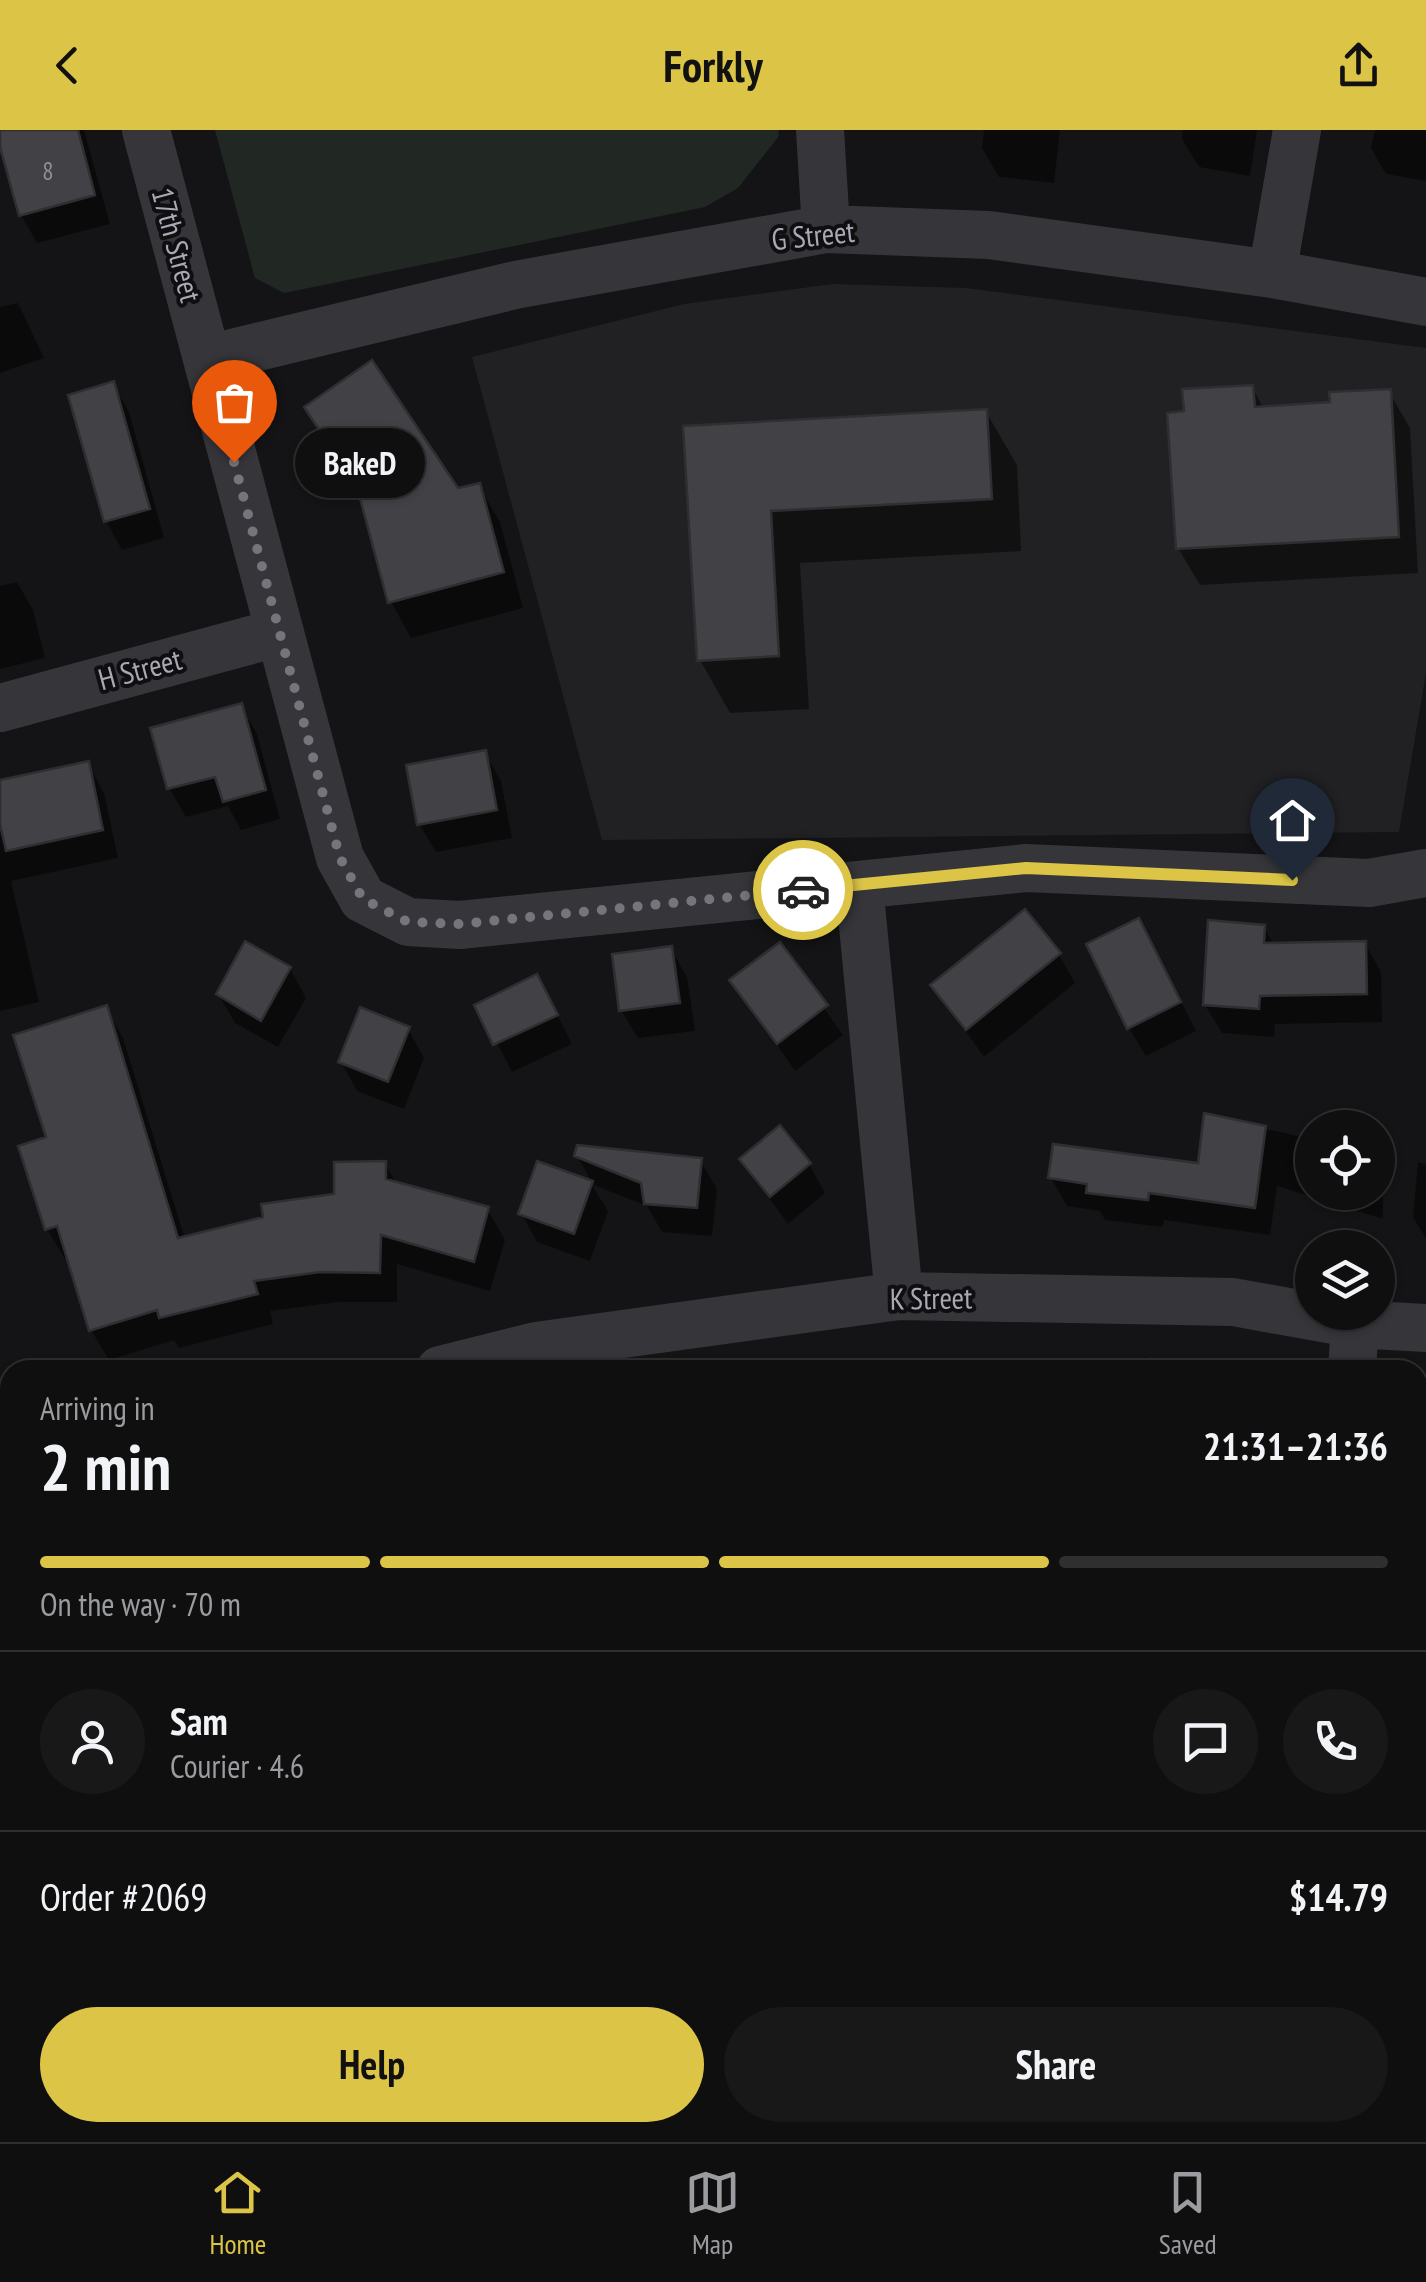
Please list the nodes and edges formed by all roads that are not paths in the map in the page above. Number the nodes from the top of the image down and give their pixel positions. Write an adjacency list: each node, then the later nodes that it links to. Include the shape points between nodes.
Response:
1 (146, 130): 7 (street, 17th Street)
2 (820, 130): 4 (street)
3 (1297, 130): 5 (street)
4 (826, 228): 5 (street, G Street, via 989,235); 7 (street, G Street, via 514,284)
5 (1272, 274): 6 (street, G Street)
6 (1426, 302)
7 (207, 359): 8 (street, 17th Street)
8 (280, 632): 9 (street, H Street); 11 (street, 17th Street, via 340,858 363,899 408,922 477,923)
9 (0, 708)
10 (1426, 873): 11 (street, 17th Street, via 1368,883 1026,868)
11 (859, 884): 12 (street)
12 (899, 1296): 14 (street, K Street, via 1233,1302); 15 (street, K Street, via 536,1346)
13 (1426, 1328): 14 (street, K Street)
14 (1353, 1347)
15 (480, 1360)

